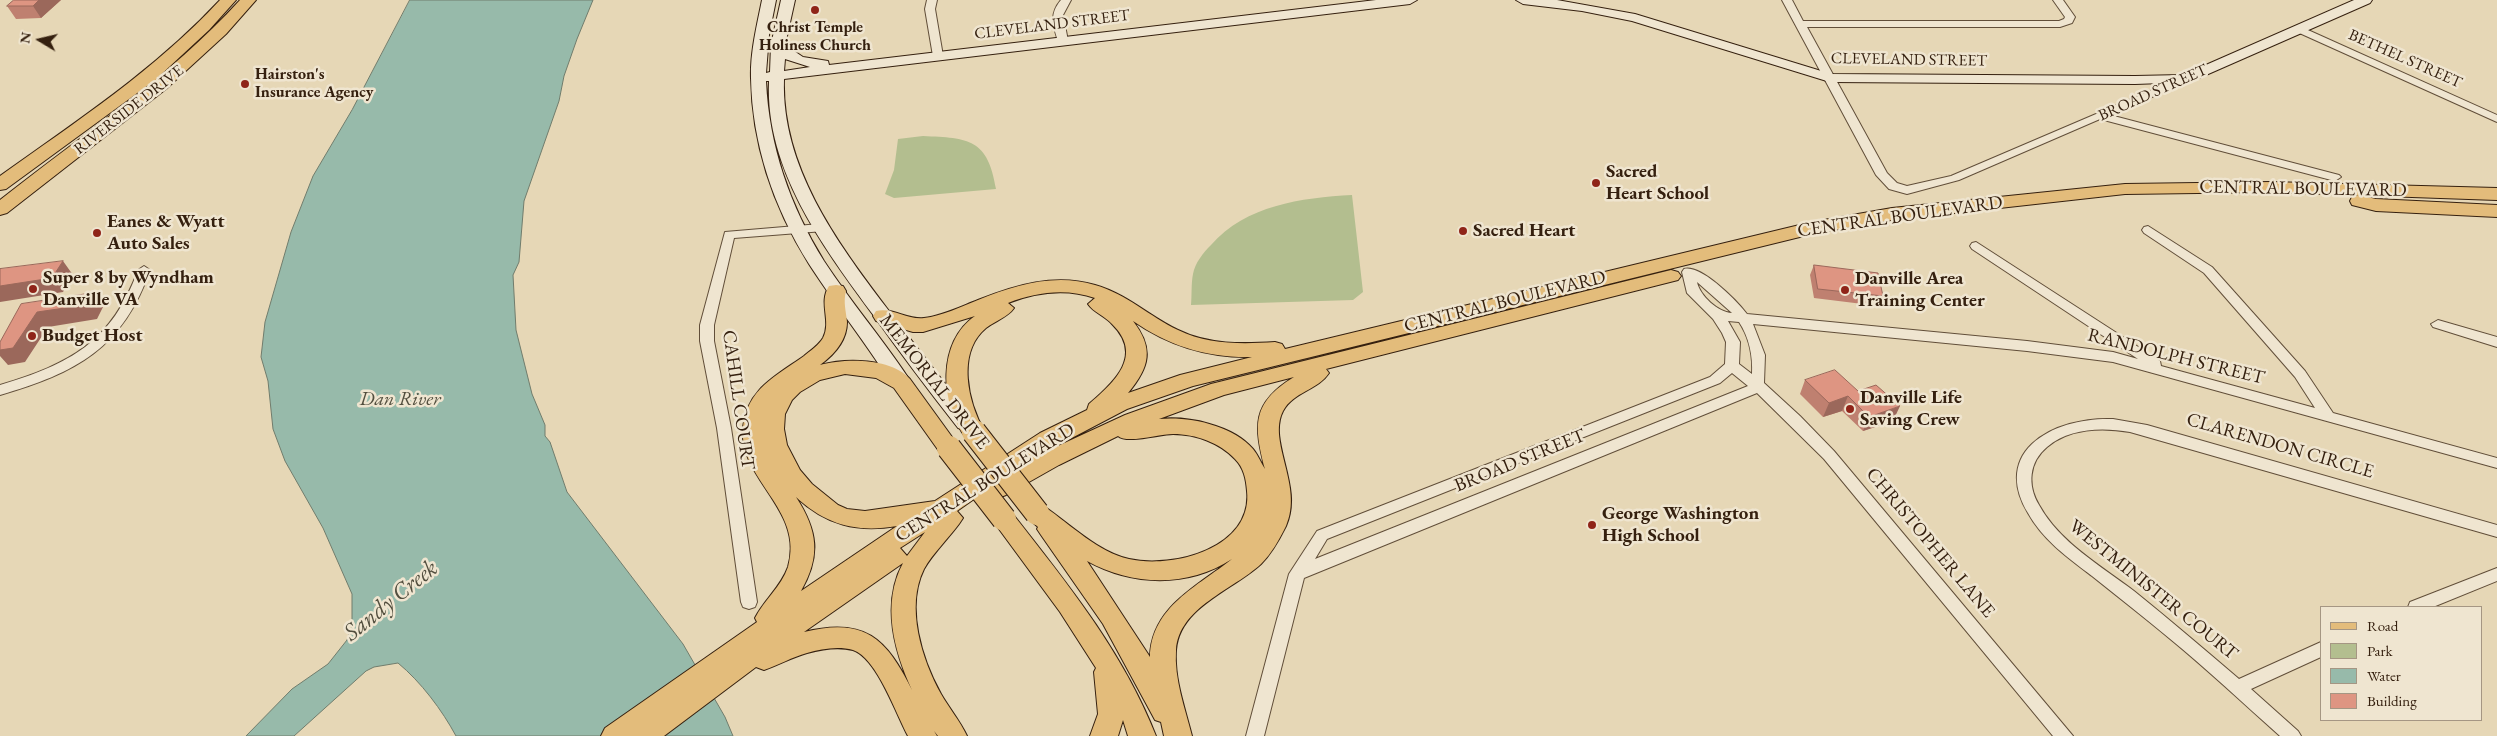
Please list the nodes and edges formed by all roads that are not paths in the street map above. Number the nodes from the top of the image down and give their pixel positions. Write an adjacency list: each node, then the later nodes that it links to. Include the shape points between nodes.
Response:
1 (228, 0): 26 (main road, RIVERSIDE DRIVE, via 165,62)
2 (248, 0): 32 (main road, RIVERSIDE DRIVE, via 213,40 155,92)
3 (769, 0): 19 (street, MEMORIAL DRIVE)
4 (788, 0): 15 (street, MEMORIAL DRIVE)
5 (932, 0): 16 (street, via 930,9)
6 (1066, 0): 14 (street, via 1059,7 1056,18)
7 (1400, 0): 14 (street, CLEVELAND STREET)
8 (1523, 0): 20 (street, CLEVELAND STREET, via 1635,18)
9 (1787, 0): 12 (street)
10 (2058, 0): 12 (street, via 2070,17 2060,24)
11 (2366, 0): 13 (street, BROAD STREET)
12 (1800, 24): 20 (street)
13 (2299, 29): 21 (street, BROAD STREET); 23 (street, BETHEL STREET)
14 (1063, 41): 16 (street, CLEVELAND STREET)
15 (778, 45): 17 (street, via 787,56 806,62); 18 (street, MEMORIAL DRIVE)
16 (938, 56): 17 (street, CLEVELAND STREET)
17 (864, 65): 18 (street, CLEVELAND STREET)
18 (777, 76): 19 (street, CLEVELAND STREET); 34 (street, MEMORIAL DRIVE, via 779,117 790,161)
19 (758, 78): 35 (street, MEMORIAL DRIVE, via 760,118 768,154)
20 (1830, 78): 21 (street, CLEVELAND STREET); 25 (street, via 1887,182 1908,190)
21 (2185, 79): 22 (street, BROAD STREET)
22 (2100, 116): 24 (street); 25 (street, BROAD STREET, via 1977,170)
23 (2497, 119)
24 (2335, 177)
25 (1939, 183)
26 (0, 185)
27 (2497, 188): 28 (main road)
28 (2386, 190): 29 (main road, CENTRAL BOULEVARD); 46 (main road, CENTRAL BOULEVARD, via 2210,186 2124,189 1851,220)
29 (2497, 194)
30 (2360, 201): 31 (main road, CENTRAL BOULEVARD); 33 (main road, via 2376,205); 39 (main road, CENTRAL BOULEVARD, via 2191,198 2087,204 1856,233)
31 (2497, 205)
32 (0, 209)
33 (2497, 211)
34 (820, 228): 35 (street, CAHILL COURT); 41 (street, MEMORIAL DRIVE)
35 (797, 230): 40 (street, MEMORIAL DRIVE); 63 (street, CAHILL COURT, via 729,235 707,325)
36 (2148, 230): 53 (street, via 2208,270 2300,374)
37 (1976, 246): 49 (street)
38 (144, 270): 52 (street, via 120,320 98,343 60,367)
39 (1688, 272): 42 (street, via 1692,290); 43 (street, via 1708,282); 47 (main road, CENTRAL BOULEVARD)
40 (836, 291): 50 (street, MEMORIAL DRIVE); 65 (main road, via 838,323 830,344 776,384 766,394 755,416 760,457 795,515 805,547 799,573 786,595)
41 (883, 316): 46 (main road, via 913,325 934,324 991,300 1029,289 1069,287 1091,290 1118,300 1172,336 1205,346 1245,350); 54 (street, MEMORIAL DRIVE)
42 (1718, 316): 43 (street, RANDOLPH STREET); 48 (street, via 1733,342)
43 (1742, 318): 49 (street, RANDOLPH STREET, via 2088,354); 51 (street, via 1755,338 1760,358)
44 (2438, 324): 45 (street)
45 (2497, 342)
46 (1328, 346): 55 (main road, CENTRAL BOULEVARD, via 1188,380 1119,404)
47 (1349, 357): 55 (main road, CENTRAL BOULEVARD, via 1220,389); 76 (main road, via 1300,381 1279,397 1268,421 1271,452 1281,488 1280,510 1275,525 1260,549 1242,566 1188,602 1170,626 1162,654)
48 (1732, 366): 51 (street, CHRISTOPHER LANE); 61 (street, BROAD STREET, via 1715,380 1322,535)
49 (2165, 371): 53 (street, RANDOLPH STREET)
50 (900, 381): 58 (main road, via 866,368 854,367 827,370 800,381 777,405 773,428 778,446 796,481 808,496 836,515 875,520); 67 (main road, MEMORIAL DRIVE, bridge, via 1065,601)
51 (1758, 385): 61 (street, BROAD STREET, via 1751,391); 78 (street, CHRISTOPHER LANE, via 1792,414 1864,496)
52 (0, 390)
53 (2328, 416): 57 (street, RANDOLPH STREET)
54 (969, 428): 55 (main road, via 956,373 957,356 966,335 985,318 1008,306 1033,299 1067,297 1090,301 1110,311 1128,327 1135,346 1133,371); 59 (main road, MEMORIAL DRIVE, bridge)
55 (1081, 432): 58 (main road, CENTRAL BOULEVARD, via 1048,439); 59 (main road, via 1186,426 1216,435 1239,450 1258,479 1260,502 1253,525 1233,548 1202,564 1148,571 1113,563)
56 (2051, 436): 60 (street, CLARENDON CIRCLE, via 2070,428 2095,424 2147,430); 69 (street, WESTMINISTER COURT, via 2036,447 2024,470 2026,495 2046,527 2061,543)
57 (2497, 463)
58 (949, 512): 65 (main road, CENTRAL BOULEVARD); 68 (main road, CENTRAL BOULEVARD); 73 (main road, via 912,569 904,596 904,618 916,669)
59 (1037, 513): 76 (main road, MEMORIAL DRIVE, via 1121,628)
60 (2497, 531)
61 (1297, 574): 77 (street, BROAD STREET)
62 (2497, 574): 64 (street)
63 (749, 602)
64 (2418, 606)
65 (745, 642): 70 (main road, CENTRAL BOULEVARD)
66 (2320, 649): 69 (street)
67 (1106, 662): 74 (main road, via 1111,714); 75 (main road, MEMORIAL DRIVE)
68 (713, 685): 71 (main road, CENTRAL BOULEVARD); 72 (main road, via 800,643 818,639 853,640 866,644 875,652)
69 (2238, 687): 79 (street, WESTMINISTER COURT)
70 (615, 736)
71 (643, 736)
72 (923, 736)
73 (953, 736)
74 (1104, 736)
75 (1142, 736)
76 (1176, 736)
77 (1255, 736)
78 (2064, 736)
79 (2292, 736)

